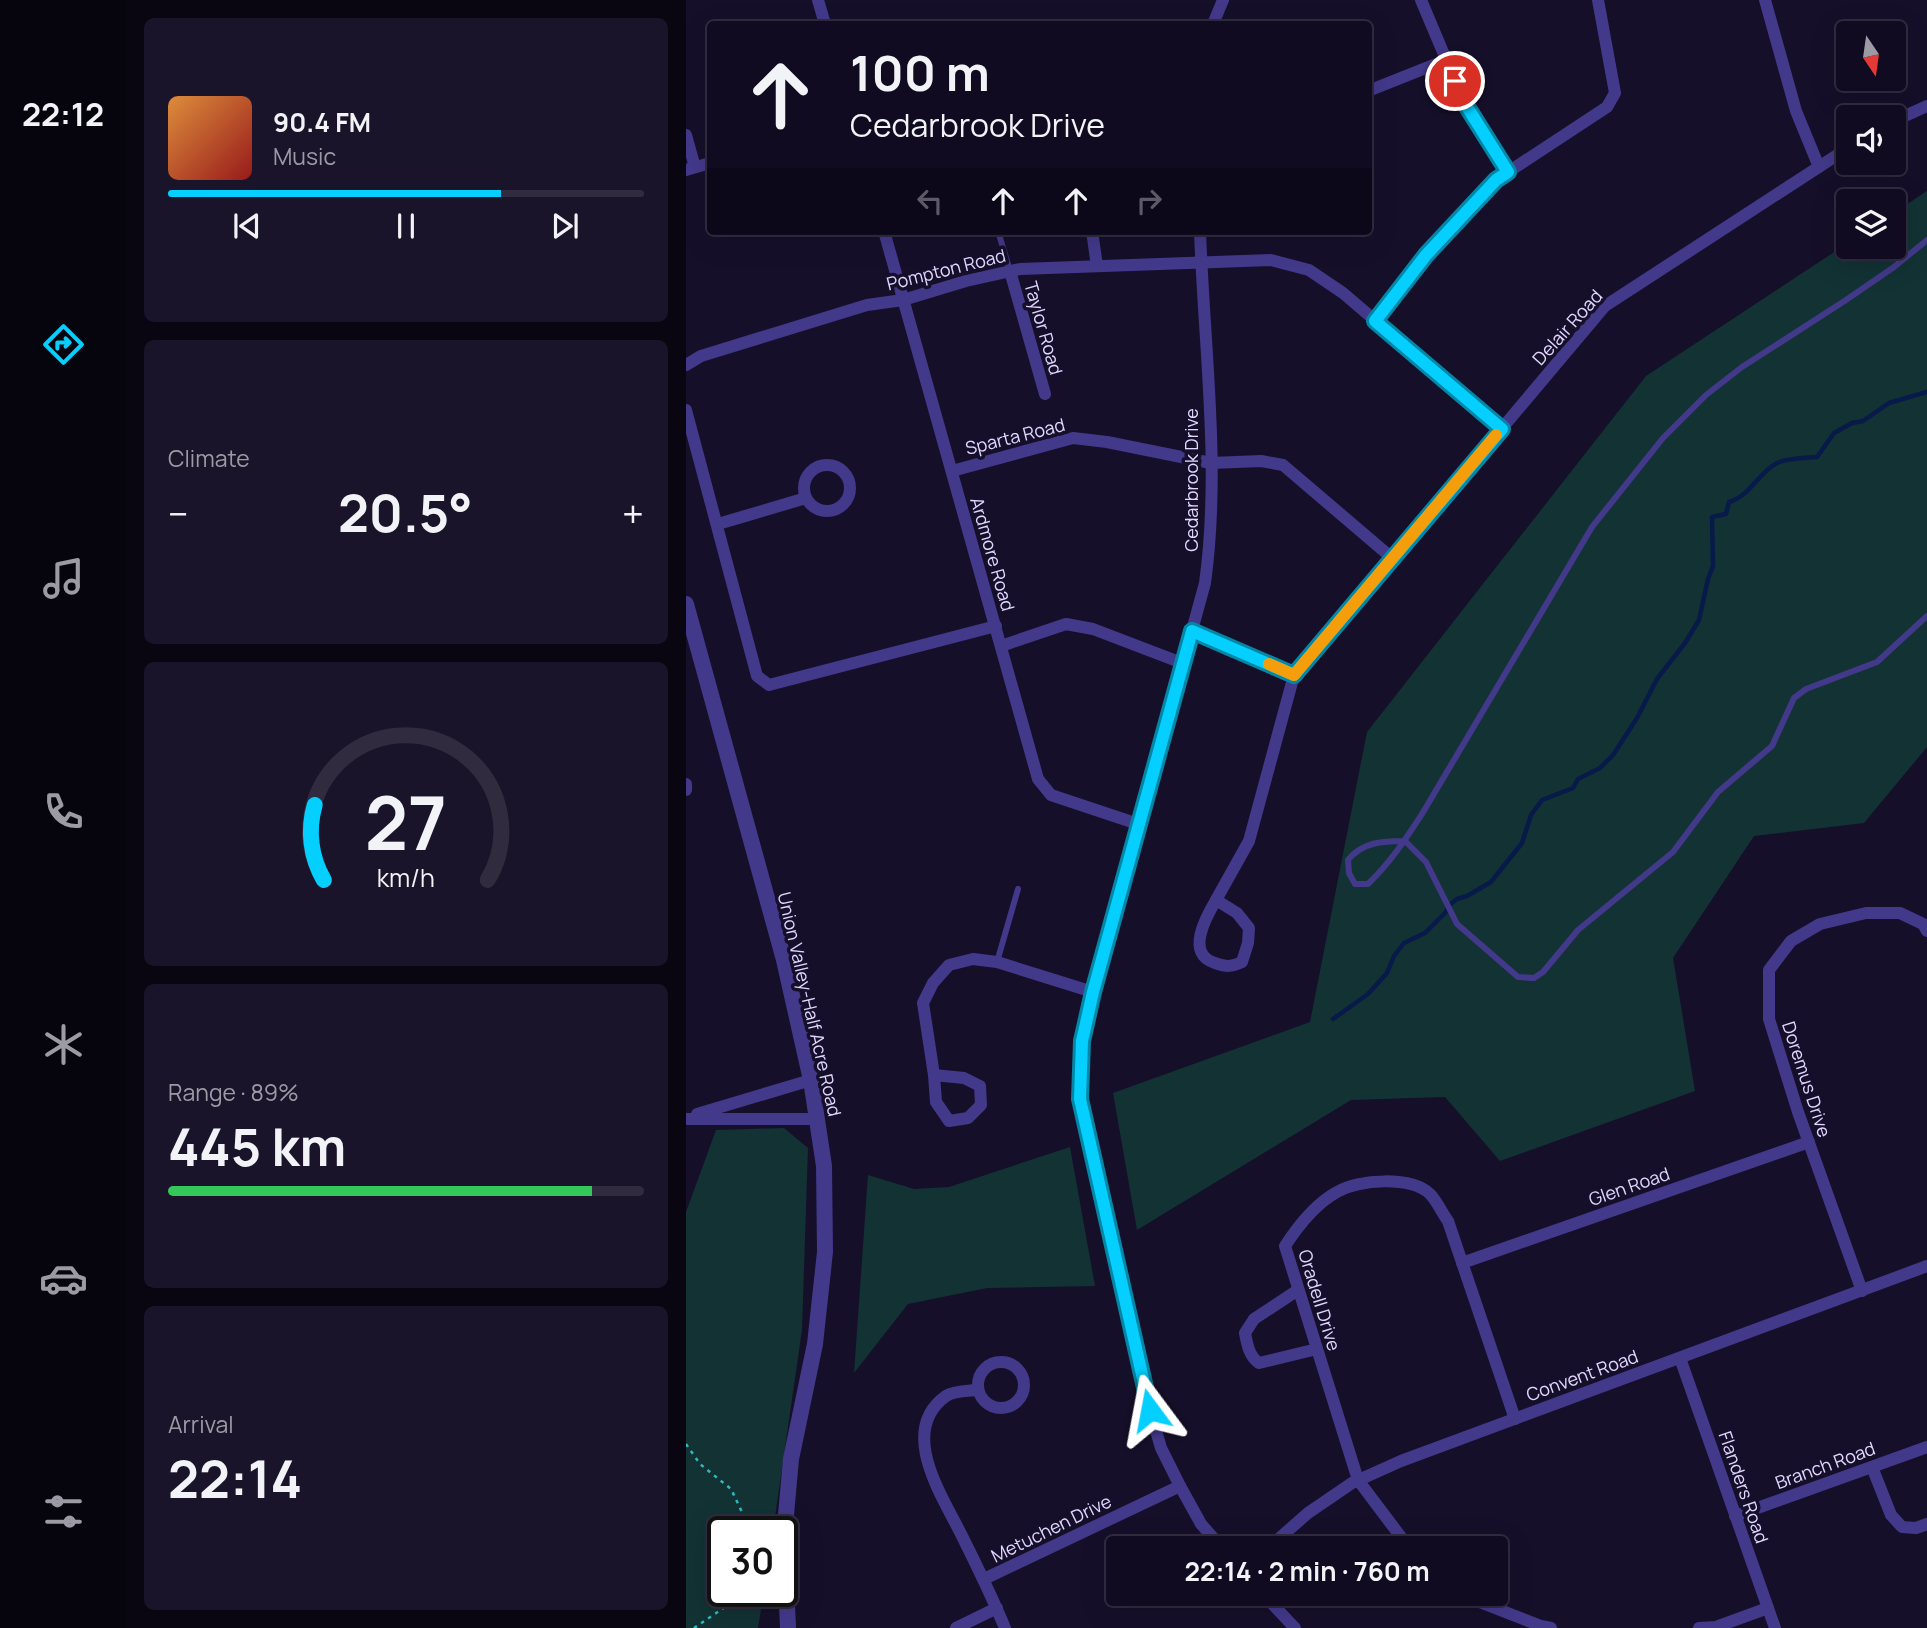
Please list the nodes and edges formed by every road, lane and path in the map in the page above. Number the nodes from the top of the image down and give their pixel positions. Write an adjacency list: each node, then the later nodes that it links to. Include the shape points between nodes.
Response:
1 (818, 0): 6 (street)
2 (1223, 0): 7 (street)
3 (1421, 0): 8 (street)
4 (1598, 0): 16 (street, via 1615,93 1606,107)
5 (1765, 0): 14 (street, via 1796,111)
6 (824, 21)
7 (1214, 21)
8 (1446, 60): 9 (street); 16 (street, via 1464,102)
9 (1372, 89)
10 (1927, 106): 11 (street)
11 (1906, 116)
12 (686, 135): 15 (street)
13 (1836, 156): 14 (street, Delair Road)
14 (1819, 167): 30 (street, Delair Road, via 1605,306)
15 (691, 168)
16 (1508, 172): 26 (street, via 1426,255)
17 (885, 235): 25 (street, Ardmore Road)
18 (999, 235): 24 (lane)
19 (1093, 235): 23 (street)
20 (1200, 235): 22 (street, Cedarbrook Drive)
21 (1927, 240): 46 (lane, via 1846,300 1742,367 1663,438 1592,527)
22 (1201, 262): 23 (street, Pompton Road); 26 (street, Pompton Road, via 1271,260 1309,270); 31 (street, Cedarbrook Drive)
23 (1097, 266): 24 (street, Pompton Road)
24 (1010, 271): 25 (street, Pompton Road); 28 (street, Taylor Road)
25 (903, 300): 27 (street, Pompton Road, via 867,305 701,356); 32 (street, Ardmore Road)
26 (1375, 321): 30 (street, Pompton Road)
27 (686, 365)
28 (1045, 394)
29 (686, 410): 34 (street)
30 (1502, 429): 35 (street, Delair Road)
31 (1211, 463): 32 (street, Sparta Road, via 1073,438); 35 (street, Sparta Road, via 1283,465); 39 (street, Cedarbrook Drive, via 1212,534)
32 (952, 471): 38 (street, Ardmore Road)
33 (806, 498): 34 (street)
34 (718, 524): 38 (street, via 757,676 769,685)
35 (1392, 558): 42 (street, Delair Road)
36 (686, 604): 53 (street, Union Valley-Half Acre Road, via 784,960)
37 (1927, 616): 46 (lane, via 1877,662 1805,689 1794,698 1772,746 1718,792 1673,852 1578,930 1534,978 1518,976 1457,924 1426,862)
38 (996, 626): 40 (street, Ardmore Road)
39 (1192, 631): 41 (street, Cedarbrook Drive); 42 (street)
40 (1001, 646): 41 (street, via 1066,624 1093,629); 45 (street, Ardmore Road, via 1038,779 1051,795)
41 (1182, 663): 45 (street, Cedarbrook Drive)
42 (1294, 675): 48 (street, via 1249,841)
43 (686, 784): 44 (street)
44 (686, 790)
45 (1138, 824): 51 (street, Cedarbrook Drive)
46 (1405, 841): 46 (lane, via 1355,850 1348,860 1355,884 1368,884)
47 (1018, 889): 50 (lane)
48 (1216, 900): 48 (street, via 1199,942 1210,962 1229,967 1242,962 1249,928 1237,913)
49 (1927, 930): 56 (street, Doremus Drive, via 1900,914 1866,913 1820,924 1791,941 1769,970 1769,1019)
50 (997, 962): 51 (street); 52 (street, via 973,959 949,965 933,983 923,1003)
51 (1093, 992): 69 (street, Cedarbrook Drive, via 1082,1041 1080,1099 1150,1410 1161,1448)
52 (933, 1075): 52 (street, via 936,1102 949,1121 968,1118 981,1105 980,1086 964,1078)
53 (811, 1080): 54 (street); 55 (street, Union Valley-Half Acre Road)
54 (686, 1118): 55 (street)
55 (817, 1119): 83 (street, Union Valley-Half Acre Road, via 824,1166 825,1252 815,1344 791,1459 784,1537)
56 (1809, 1142): 57 (street, Glen Road); 60 (street, Doremus Drive)
57 (1462, 1262): 59 (street, Oradell Drive, via 1448,1221 1429,1193 1402,1181 1364,1184 1337,1191 1298,1225 1285,1246); 64 (street, Oradell Drive)
58 (1927, 1266): 60 (street, Convent Road)
59 (1298, 1290): 61 (street, Oradell Drive); 61 (street, via 1254,1319 1245,1333 1248,1348 1259,1363)
60 (1862, 1291): 62 (street, Convent Road)
61 (1317, 1349): 68 (street, Oradell Drive)
62 (1680, 1358): 64 (street, Convent Road); 71 (street, Flanders Road)
63 (978, 1390): 76 (street, via 948,1394 930,1413 923,1445 928,1467)
64 (1515, 1419): 68 (street, Convent Road)
65 (686, 1444): 70 (path, via 700,1464 731,1489)
66 (1926, 1450): 67 (street, Branch Road)
67 (1872, 1466): 71 (street, Branch Road); 72 (street, via 1891,1515 1902,1527)
68 (1358, 1480): 74 (street, Convent Road); 75 (street, Oradell Drive)
69 (1180, 1486): 73 (street, Cedarbrook Drive); 76 (street, Metuchen Drive)
70 (744, 1516)
71 (1735, 1516): 81 (street, Flanders Road)
72 (1927, 1524)
73 (1211, 1536)
74 (1282, 1536)
75 (1400, 1536)
76 (984, 1579): 80 (street, Metuchen Drive)
77 (1274, 1606): 86 (street)
78 (1490, 1606): 87 (street)
79 (725, 1607): 82 (path)
80 (997, 1608): 84 (street); 85 (street, Metuchen Drive)
81 (1768, 1608): 88 (street); 89 (street, Flanders Road)
82 (694, 1628)
83 (788, 1628)
84 (956, 1628)
85 (1005, 1628)
86 (1295, 1628)
87 (1551, 1628)
88 (1699, 1628)
89 (1775, 1628)

